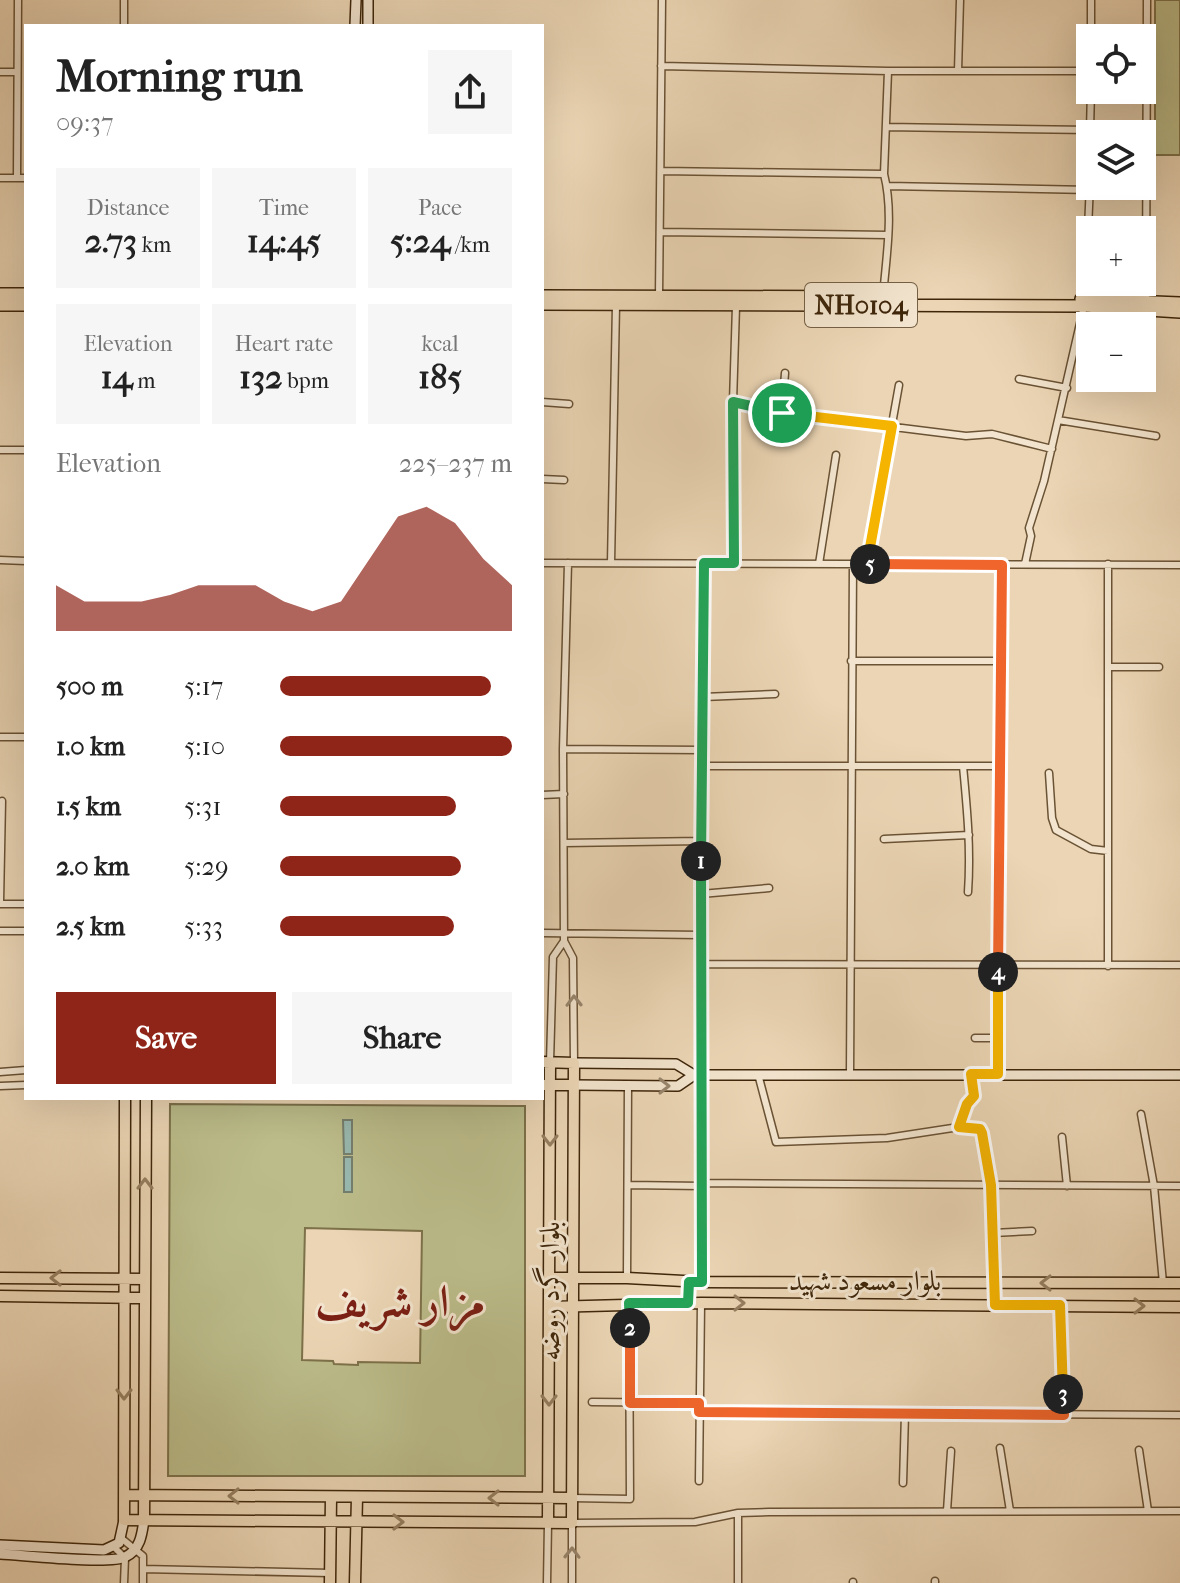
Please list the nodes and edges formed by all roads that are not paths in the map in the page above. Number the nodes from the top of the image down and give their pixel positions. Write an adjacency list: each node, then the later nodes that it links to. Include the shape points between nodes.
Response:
1 (18, 0): 18 (street)
2 (124, 0): 9 (street)
3 (356, 0): 10 (street)
4 (368, 0): 11 (street)
5 (662, 0): 13 (street)
6 (960, 0): 15 (street)
7 (1091, 0): 12 (street)
8 (1147, 0): 36 (street)
9 (124, 24)
10 (355, 24)
11 (368, 24)
12 (1091, 24)
13 (661, 66): 14 (street); 21 (street)
14 (888, 71): 15 (street); 19 (street)
15 (958, 71): 16 (street)
16 (1076, 71)
17 (0, 72): 18 (street)
18 (17, 72): 24 (street)
19 (886, 127): 20 (street); 22 (street)
20 (1076, 132)
21 (661, 171): 22 (street); 29 (street)
22 (884, 174): 26 (street)
23 (0, 178): 24 (street)
24 (17, 178): 25 (street)
25 (24, 178)
26 (887, 186): 27 (street); 30 (street)
27 (1076, 186)
28 (1089, 200): 37 (street)
29 (660, 232): 30 (street); 34 (street)
30 (888, 235): 35 (street)
31 (0, 294): 32 (highway)
32 (24, 294)
33 (544, 296): 34 (highway, NH0104)
34 (659, 296): 35 (highway, NH0104)
35 (883, 297): 37 (highway, NH0104)
36 (1146, 300): 37 (highway, NH0104); 38 (highway, NH0104)
37 (1084, 302): 43 (highway, NH0104); 44 (highway, NH0104); 48 (street)
38 (1180, 303)
39 (544, 304): 42 (highway, NH0104)
40 (0, 305): 41 (highway)
41 (24, 305)
42 (616, 305): 43 (highway, NH0104); 66 (street)
43 (736, 306): 50 (street)
44 (1180, 312)
45 (785, 373): 52 (street)
46 (1019, 379): 48 (street)
47 (899, 385): 54 (street)
48 (1067, 388): 53 (street)
49 (544, 402): 51 (street)
50 (733, 402): 52 (street); 68 (street)
51 (569, 404)
52 (782, 413): 54 (street)
53 (1058, 420): 55 (street); 56 (street)
54 (892, 426): 56 (street, via 966,436 992,434); 71 (street)
55 (1156, 436)
56 (1052, 449): 72 (street, via 1029,528)
57 (0, 450): 58 (street)
58 (24, 450)
59 (836, 455): 69 (street)
60 (544, 479): 61 (street)
61 (564, 480)
62 (0, 560): 63 (street)
63 (24, 561)
64 (544, 563): 65 (street)
65 (568, 563): 66 (street); 84 (street)
66 (611, 563): 67 (street)
67 (704, 563): 68 (street); 81 (street)
68 (734, 563): 69 (street)
69 (819, 564): 70 (street)
70 (853, 564): 71 (street); 76 (street)
71 (867, 564): 74 (street)
72 (1025, 564): 73 (street); 74 (street)
73 (1108, 564): 75 (street); 78 (street)
74 (1002, 565): 77 (street)
75 (1180, 565)
76 (851, 661): 77 (street); 87 (street)
77 (1000, 661): 89 (street)
78 (1108, 667): 79 (street); 98 (street)
79 (1159, 667)
80 (775, 694): 81 (street)
81 (703, 697): 85 (street)
82 (0, 737): 83 (street)
83 (24, 737)
84 (563, 749): 85 (street); 91 (street)
85 (702, 750): 86 (street)
86 (702, 766): 87 (street); 96 (street)
87 (850, 766): 88 (street); 109 (street)
88 (963, 766): 89 (street); 94 (street)
89 (998, 766): 111 (street)
90 (1049, 773): 98 (street, via 1056,830 1091,849)
91 (564, 794): 92 (street); 97 (street)
92 (544, 795)
93 (2, 801): 102 (street)
94 (969, 835): 95 (street); 100 (street)
95 (884, 839)
96 (701, 841): 97 (street); 101 (street)
97 (564, 843): 108 (street)
98 (1108, 851): 113 (street)
99 (769, 888): 101 (street)
100 (968, 892)
101 (701, 894): 107 (street)
102 (0, 903): 103 (street)
103 (24, 904)
104 (0, 931): 105 (street)
105 (24, 931)
106 (544, 933): 108 (street)
107 (700, 935): 108 (street); 110 (street)
108 (565, 937): 116 (street, via 553,957); 117 (street, one-way to 108, via 573,958)
109 (851, 963): 110 (street); 111 (street); 121 (street)
110 (701, 964): 124 (street)
111 (998, 965): 113 (street); 115 (street)
112 (1180, 965): 113 (street)
113 (1108, 966)
114 (975, 1038): 115 (street)
115 (998, 1038): 123 (street)
116 (546, 1062): 117 (main road); 127 (main road, بلوار گرد روضه)
117 (574, 1063): 124 (street, via 676,1064); 128 (main road, بلوار گرد روضه)
118 (24, 1070): 119 (street)
119 (0, 1072)
120 (758, 1074): 121 (street); 124 (street); 134 (street, via 776,1142 887,1138)
121 (850, 1074): 122 (street)
122 (971, 1074): 123 (street); 134 (street, via 974,1096)
123 (998, 1074): 125 (street)
124 (698, 1075): 129 (street, one-way to 124, via 678,1086); 136 (street)
125 (1180, 1075)
126 (24, 1085): 130 (street)
127 (546, 1085): 128 (main road); 145 (main road, بلوار گرد روضه, one-way to 145)
128 (574, 1085): 129 (street); 146 (main road, بلوار گرد روضه)
129 (628, 1085): 137 (street)
130 (0, 1086)
131 (125, 1100): 148 (main road)
132 (146, 1100): 149 (main road, one-way to 132)
133 (1141, 1114): 140 (street)
134 (959, 1127): 138 (street, via 980,1129)
135 (1062, 1137): 139 (street)
136 (702, 1184): 137 (street); 138 (street); 151 (street)
137 (628, 1185): 147 (street)
138 (991, 1185): 139 (street); 143 (street)
139 (1067, 1186): 140 (street)
140 (1154, 1186): 141 (street); 155 (street)
141 (1180, 1186)
142 (1032, 1231): 143 (street)
143 (993, 1233): 153 (street)
144 (0, 1278): 148 (main road, one-way to 144)
145 (549, 1278): 146 (main road, بلوار مسعود شهید); 167 (main road, بلوار گرد روضه)
146 (573, 1278): 147 (main road, بلوار مسعود شهید); 168 (main road, بلوار گرد روضه)
147 (627, 1278): 150 (main road, بلوار مسعود شهید)
148 (125, 1279): 149 (main road); 158 (main road)
149 (145, 1279): 159 (main road)
150 (689, 1282): 151 (main road, بلوار مسعود شهید); 161 (main road)
151 (702, 1282): 152 (main road, بلوار مسعود شهید)
152 (890, 1282): 153 (main road, بلوار مسعود شهید); 163 (main road)
153 (995, 1283): 154 (main road, بلوار مسعود شهید, one-way to 153); 164 (street)
154 (1103, 1283): 155 (main road, بلوار مسعود شهید); 166 (main road)
155 (1163, 1283): 156 (main road, بلوار مسعود شهید)
156 (1180, 1283)
157 (0, 1296): 158 (main road)
158 (125, 1298): 159 (main road); 182 (main road, one-way to 182)
159 (145, 1298): 183 (main road)
160 (629, 1303): 161 (main road, بلوار مسعود شهید); 168 (main road, بلوار مسعود شهید); 171 (street)
161 (688, 1303): 162 (main road, بلوار مسعود شهید)
162 (701, 1303): 163 (main road, بلوار مسعود شهید, one-way to 163); 172 (street)
163 (890, 1304): 164 (main road, بلوار مسعود شهید)
164 (995, 1305): 165 (main road, بلوار مسعود شهید)
165 (1060, 1305): 166 (main road, بلوار مسعود شهید); 175 (street)
166 (1103, 1306): 169 (main road, بلوار مسعود شهید, one-way to 169)
167 (549, 1307): 168 (main road, بلوار مسعود شهید); 186 (main road, بلوار گرد روضه, one-way to 186)
168 (573, 1307): 187 (main road, بلوار گرد روضه)
169 (1180, 1307)
170 (592, 1402): 171 (street)
171 (630, 1403): 172 (street); 187 (street, via 630,1499)
172 (699, 1403): 173 (street)
173 (699, 1412): 174 (street); 180 (street)
174 (905, 1414): 175 (street); 181 (street)
175 (1064, 1415): 176 (street)
176 (1180, 1415)
177 (1000, 1448): 189 (street)
178 (1139, 1450): 190 (street)
179 (951, 1451): 188 (street)
180 (699, 1481)
181 (903, 1483)
182 (124, 1495): 183 (main road); 193 (main road)
183 (144, 1496): 184 (main road, one-way to 183); 194 (main road)
184 (331, 1497): 185 (main road); 195 (main road)
185 (357, 1497): 186 (main road, one-way to 185); 196 (main road)
186 (548, 1498): 187 (main road); 197 (main road, بلوار گرد روضه)
187 (572, 1498): 198 (main road, بلوار گرد روضه)
188 (947, 1511): 189 (street); 192 (street)
189 (1010, 1511): 190 (street)
190 (1148, 1511): 191 (street)
191 (1180, 1511)
192 (738, 1513): 198 (street, via 695,1522); 214 (street)
193 (124, 1520): 194 (main road); 199 (street)
194 (144, 1520): 195 (main road); 202 (street)
195 (331, 1521): 196 (main road); 207 (main road)
196 (357, 1521): 197 (main road, one-way to 197); 211 (main road)
197 (548, 1523): 198 (main road); 212 (street)
198 (572, 1523): 213 (street, one-way to 198)
199 (121, 1538): 201 (street); 202 (street)
200 (0, 1545): 201 (street)
201 (114, 1547): 204 (street)
202 (135, 1550): 204 (street); 205 (street, via 143,1556)
203 (0, 1554): 204 (street)
204 (125, 1558): 208 (street)
205 (143, 1569): 206 (street); 209 (street)
206 (239, 1572): 207 (street); 210 (street)
207 (330, 1578)
208 (124, 1583)
209 (143, 1583)
210 (238, 1583)
211 (355, 1583)
212 (547, 1583)
213 (572, 1583)
214 (738, 1583)

